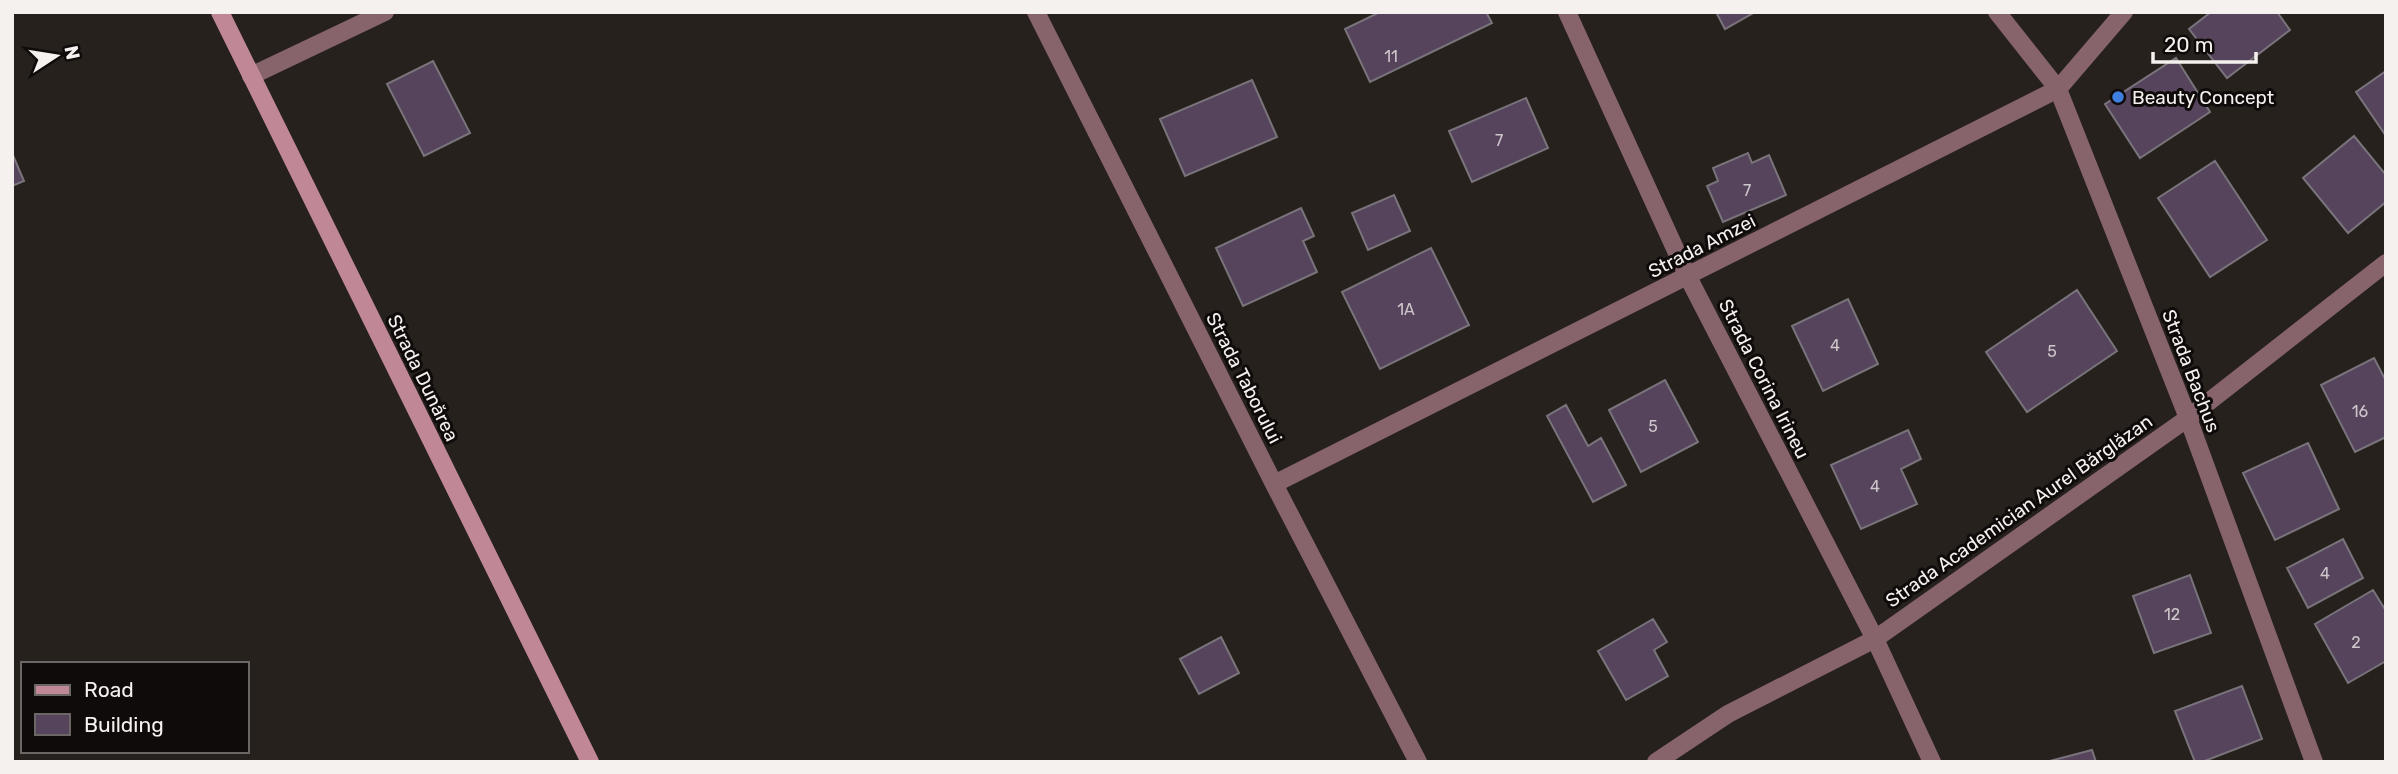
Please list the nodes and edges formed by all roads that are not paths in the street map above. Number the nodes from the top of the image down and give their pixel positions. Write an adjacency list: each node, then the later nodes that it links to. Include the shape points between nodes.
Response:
1 (220, 12): 7 (street, Strada Dunărea)
2 (386, 12): 7 (street)
3 (1036, 12): 12 (street, Strada Taborului)
4 (1567, 12): 10 (street, Strada Corina Irineu)
5 (1997, 12): 8 (street, Strada Bachus)
6 (2124, 12): 8 (street, Strada Amzei)
7 (251, 76): 14 (street, Strada Dunărea)
8 (2058, 89): 10 (street, Strada Amzei); 11 (street, Strada Bachus)
9 (2386, 262): 11 (street, Strada Academician Aurel Bărglăzan)
10 (1688, 277): 12 (street, Strada Amzei); 13 (street, Strada Corina Irineu)
11 (2188, 418): 13 (street, Strada Academician Aurel Bărglăzan); 18 (street, Strada Bachus)
12 (1274, 484): 15 (street, Strada Taborului)
13 (1875, 639): 16 (street, Strada Academician Aurel Bărglăzan, via 1728,714); 17 (street, Strada Corina Irineu)
14 (590, 762)
15 (1418, 762)
16 (1656, 762)
17 (1932, 762)
18 (2314, 762)

